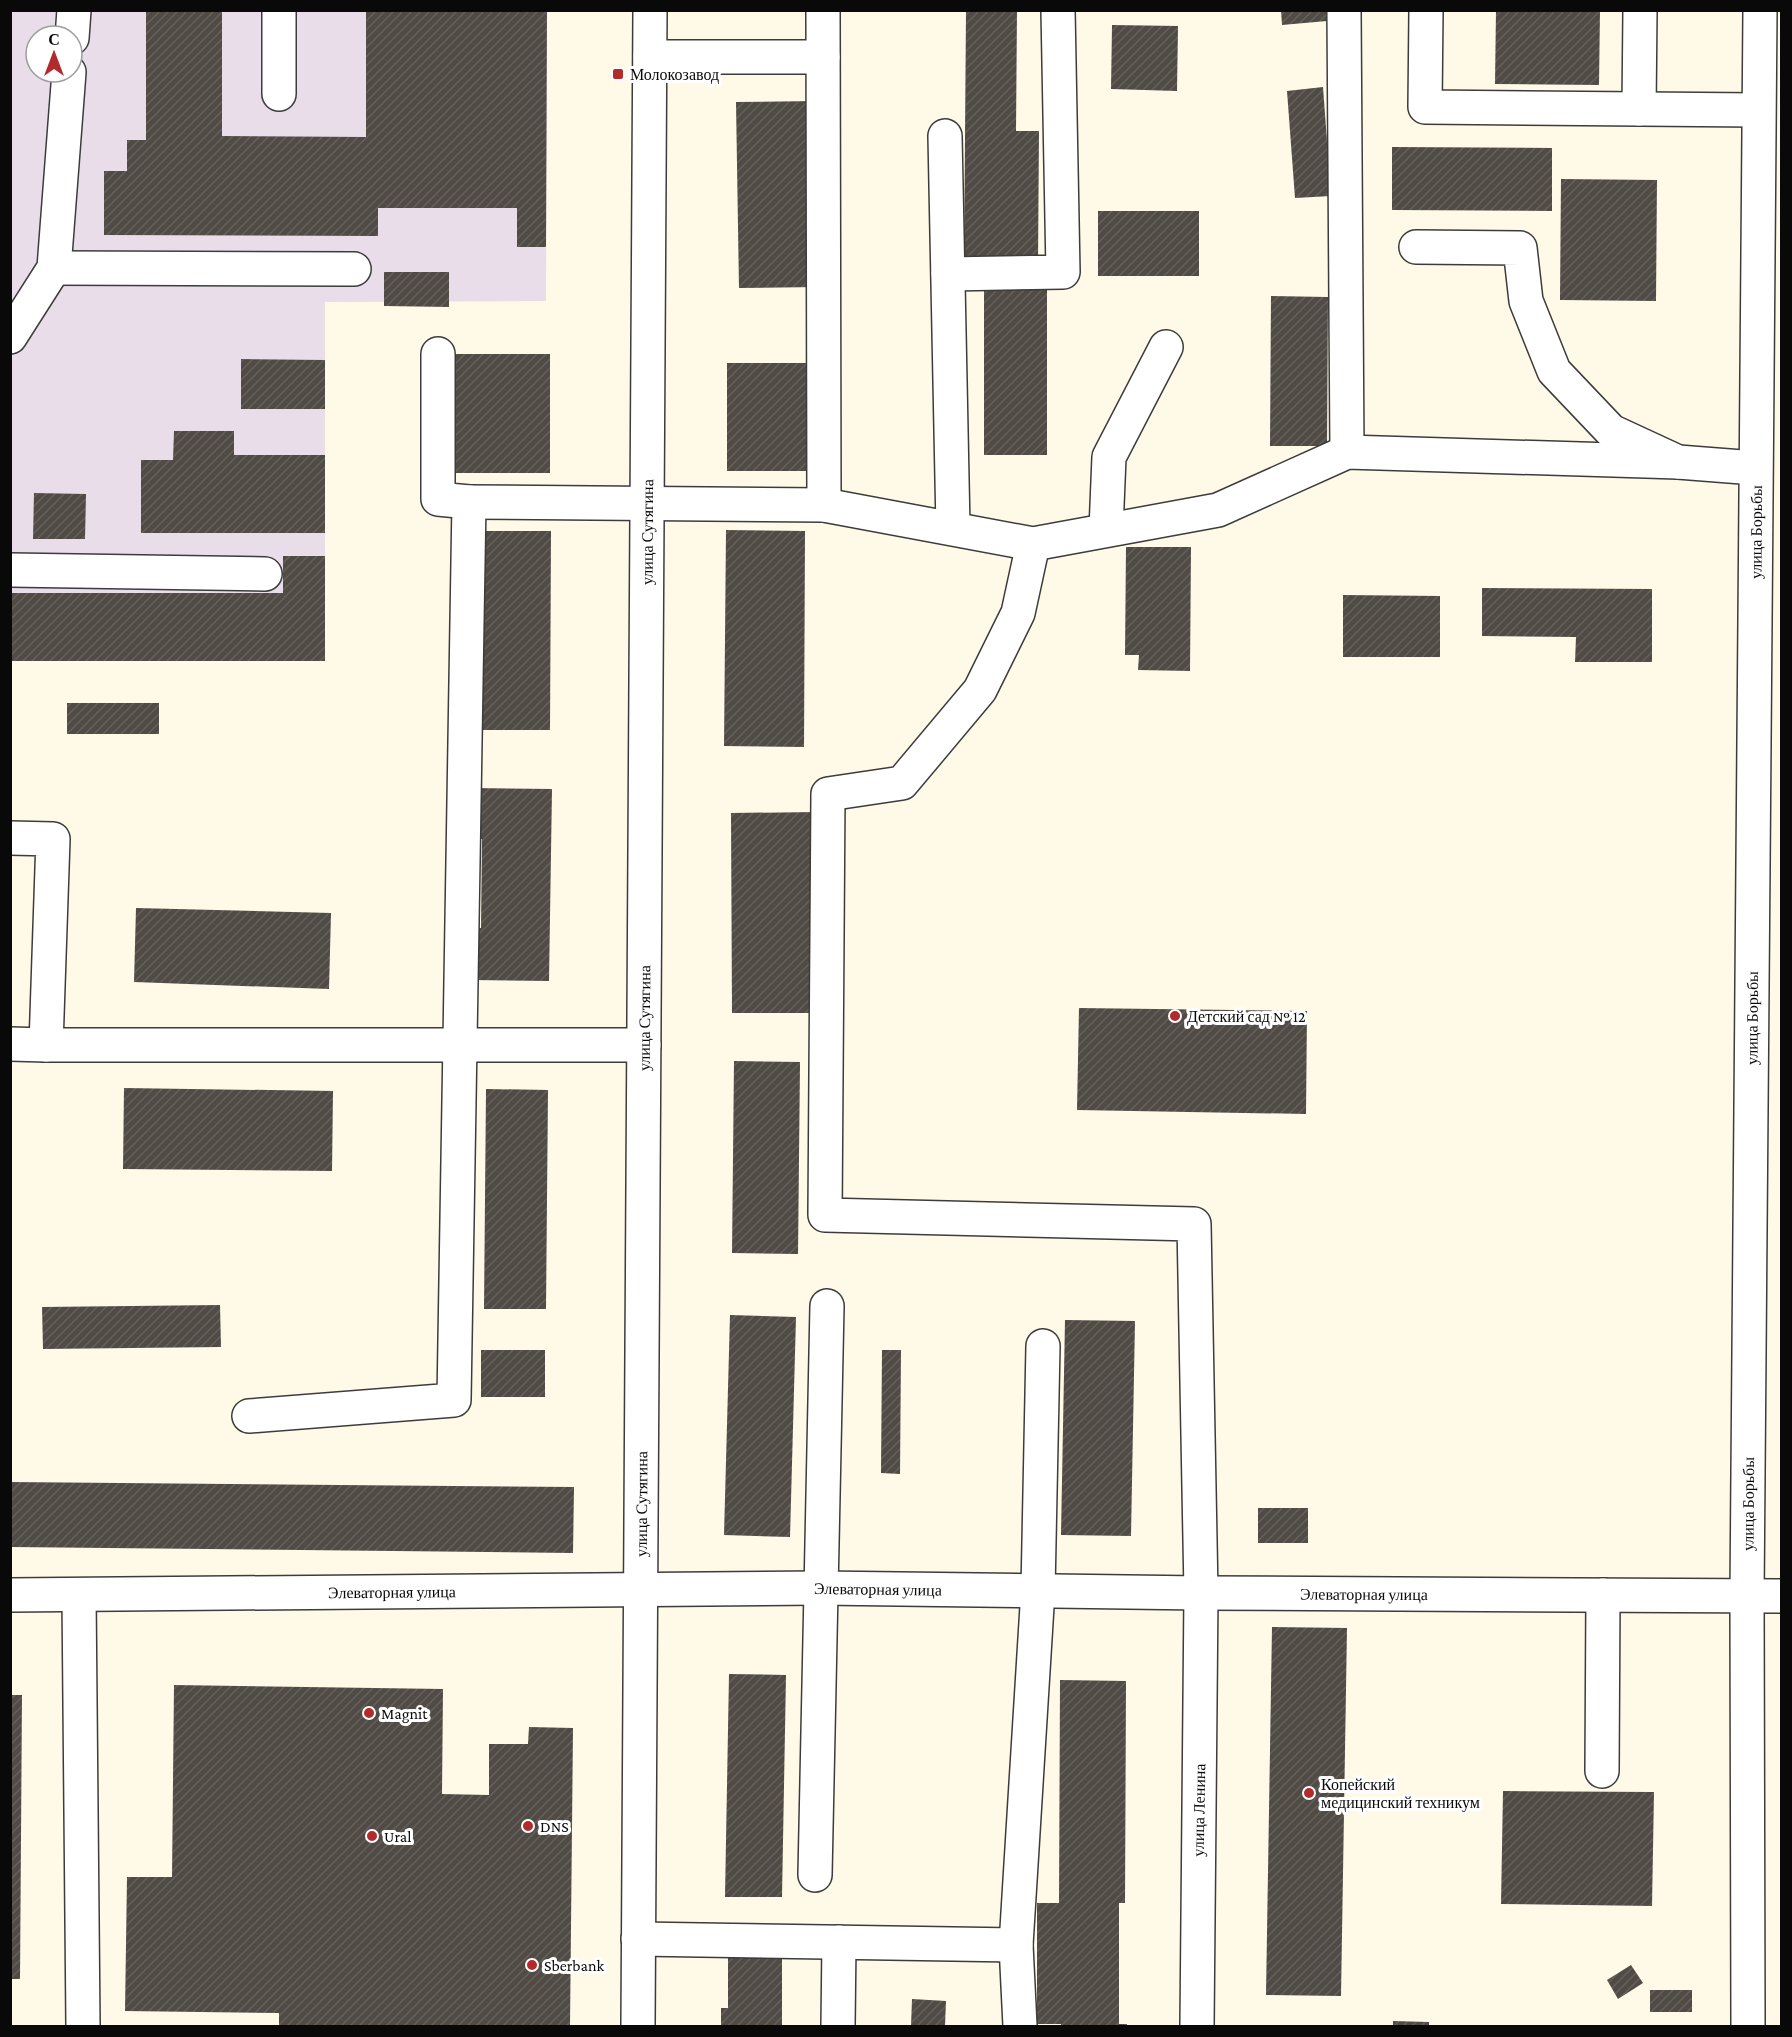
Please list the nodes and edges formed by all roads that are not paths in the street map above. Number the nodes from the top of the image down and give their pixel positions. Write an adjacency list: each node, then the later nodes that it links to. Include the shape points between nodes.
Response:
1 (279, 10): 12 (street)
2 (650, 10): 9 (street, улица Сутягина)
3 (823, 10): 10 (street)
4 (1058, 10): 19 (street, via 1063,272)
5 (1344, 10): 23 (street)
6 (1426, 10): 13 (street, via 1425,107)
7 (1640, 10): 13 (street)
8 (1760, 10): 14 (street, улица Борьбы)
9 (650, 57): 10 (street); 27 (street, улица Сутягина)
10 (823, 57): 28 (street)
11 (68, 84): 17 (street)
12 (279, 94)
13 (1639, 109): 14 (street)
14 (1758, 110): 25 (street, улица Борьбы)
15 (945, 136): 19 (street)
16 (1416, 247): 24 (street, via 1520,248 1526,301 1554,371 1611,431)
17 (54, 268): 18 (street); 20 (street)
18 (354, 269)
19 (948, 274): 30 (street)
20 (10, 337)
21 (1166, 347): 31 (street, via 1109,457)
22 (438, 354): 26 (street, via 438,499)
23 (1347, 452): 24 (street); 31 (street, via 1218,510)
24 (1677, 462): 25 (street)
25 (1755, 468): 29 (street, улица Борьбы)
26 (470, 502): 27 (street); 38 (street)
27 (647, 502): 28 (street); 39 (street, улица Сутягина)
28 (824, 505): 30 (street)
29 (1769, 506): 50 (street, улица Борьбы)
30 (953, 528): 32 (street)
31 (1106, 530): 32 (street)
32 (1032, 544): 46 (street, улица Ленина, via 1018,613 980,690 902,783 828,794 825,1215 1194,1224)
33 (10, 570): 34 (street)
34 (265, 574)
35 (10, 838): 37 (street, via 53,839)
36 (10, 1044): 37 (street)
37 (46, 1045): 38 (street)
38 (460, 1045): 39 (street); 42 (street, via 454,1400)
39 (644, 1045): 44 (street, улица Сутягина)
40 (826, 1306): 43 (street)
41 (1043, 1346): 45 (street)
42 (249, 1416)
43 (820, 1588): 44 (street, Элеваторная улица); 45 (street, Элеваторная улица); 53 (street)
44 (640, 1590): 47 (street, Элеваторная улица); 54 (street, улица Сутягина)
45 (1038, 1590): 46 (street, Элеваторная улица); 56 (street)
46 (1201, 1593): 49 (street, Элеваторная улица); 61 (street, улица Ленина)
47 (80, 1594): 48 (street, Элеваторная улица); 57 (street)
48 (10, 1595)
49 (1603, 1595): 50 (street, Элеваторная улица); 52 (street)
50 (1748, 1596): 51 (street, Элеваторная улица); 62 (street, улица Борьбы)
51 (1782, 1596)
52 (1602, 1771)
53 (815, 1875)
54 (638, 1939): 55 (street); 58 (street, улица Сутягина)
55 (838, 1942): 56 (street); 59 (street)
56 (1016, 1945): 60 (street)
57 (83, 2026)
58 (638, 2026)
59 (838, 2026)
60 (1020, 2026)
61 (1197, 2026)
62 (1748, 2026)

